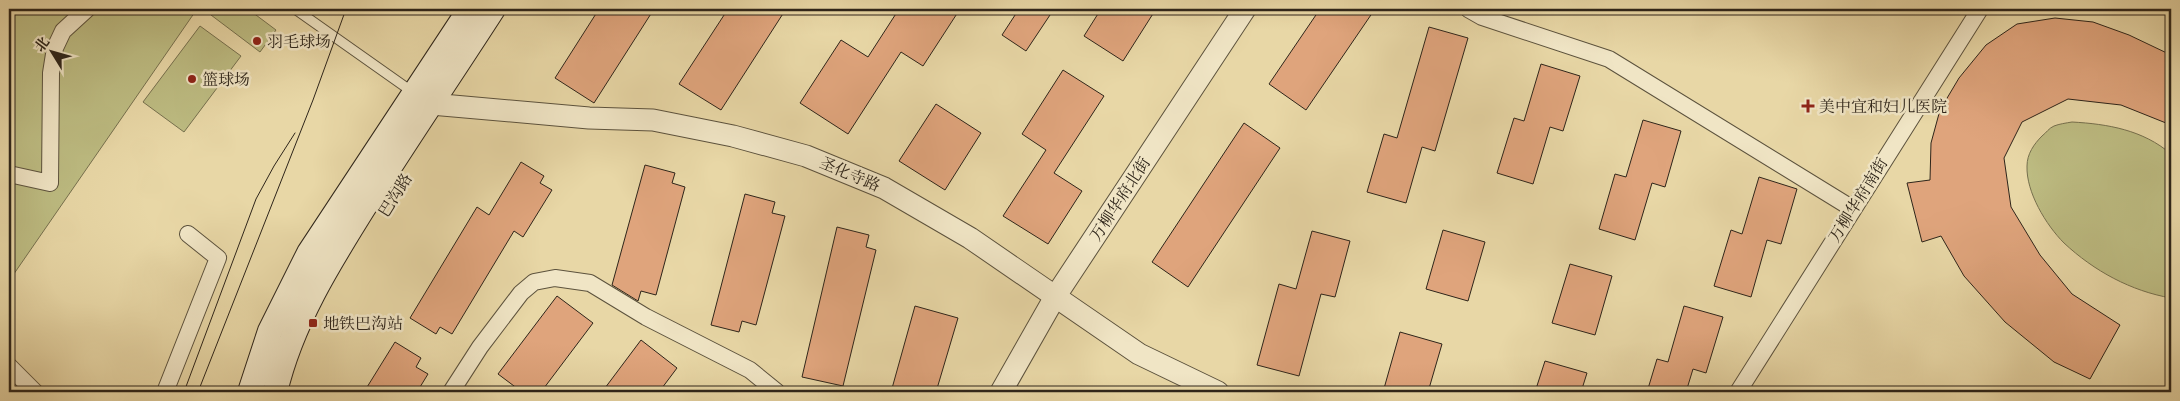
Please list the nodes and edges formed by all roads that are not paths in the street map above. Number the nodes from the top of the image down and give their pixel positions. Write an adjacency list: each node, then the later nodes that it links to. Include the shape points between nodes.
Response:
1 (86, 9): 9 (street, via 63,31 55,48 51,73 50,183)
2 (295, 9): 8 (lane)
3 (470, 9): 8 (main road, 巴沟路)
4 (493, 9): 8 (main road, 巴沟路)
5 (1245, 9): 12 (street, 万柳华府北街)
6 (1468, 9): 10 (street, via 1482,17 1609,59)
7 (1980, 9): 10 (street, 万柳华府南街)
8 (423, 99): 12 (street, 圣化寺路, via 590,118 653,120 733,136 806,156 884,188 970,238); 16 (main road, 巴沟路, via 309,253 270,331); 17 (main road, 巴沟路, via 305,309 282,361)
9 (9, 174)
10 (1853, 208): 22 (street, 万柳华府南街)
11 (188, 234): 15 (street, via 218,258)
12 (1055, 297): 20 (street, 万柳华府北街); 21 (street, 圣化寺路, via 1139,354)
13 (9, 366): 14 (street)
14 (35, 392)
15 (165, 392)
16 (250, 392)
17 (274, 392)
18 (451, 392): 19 (street, via 521,293 534,282 555,278 590,283 646,317 750,370)
19 (776, 392)
20 (1001, 392)
21 (1218, 392)
22 (1738, 392)

